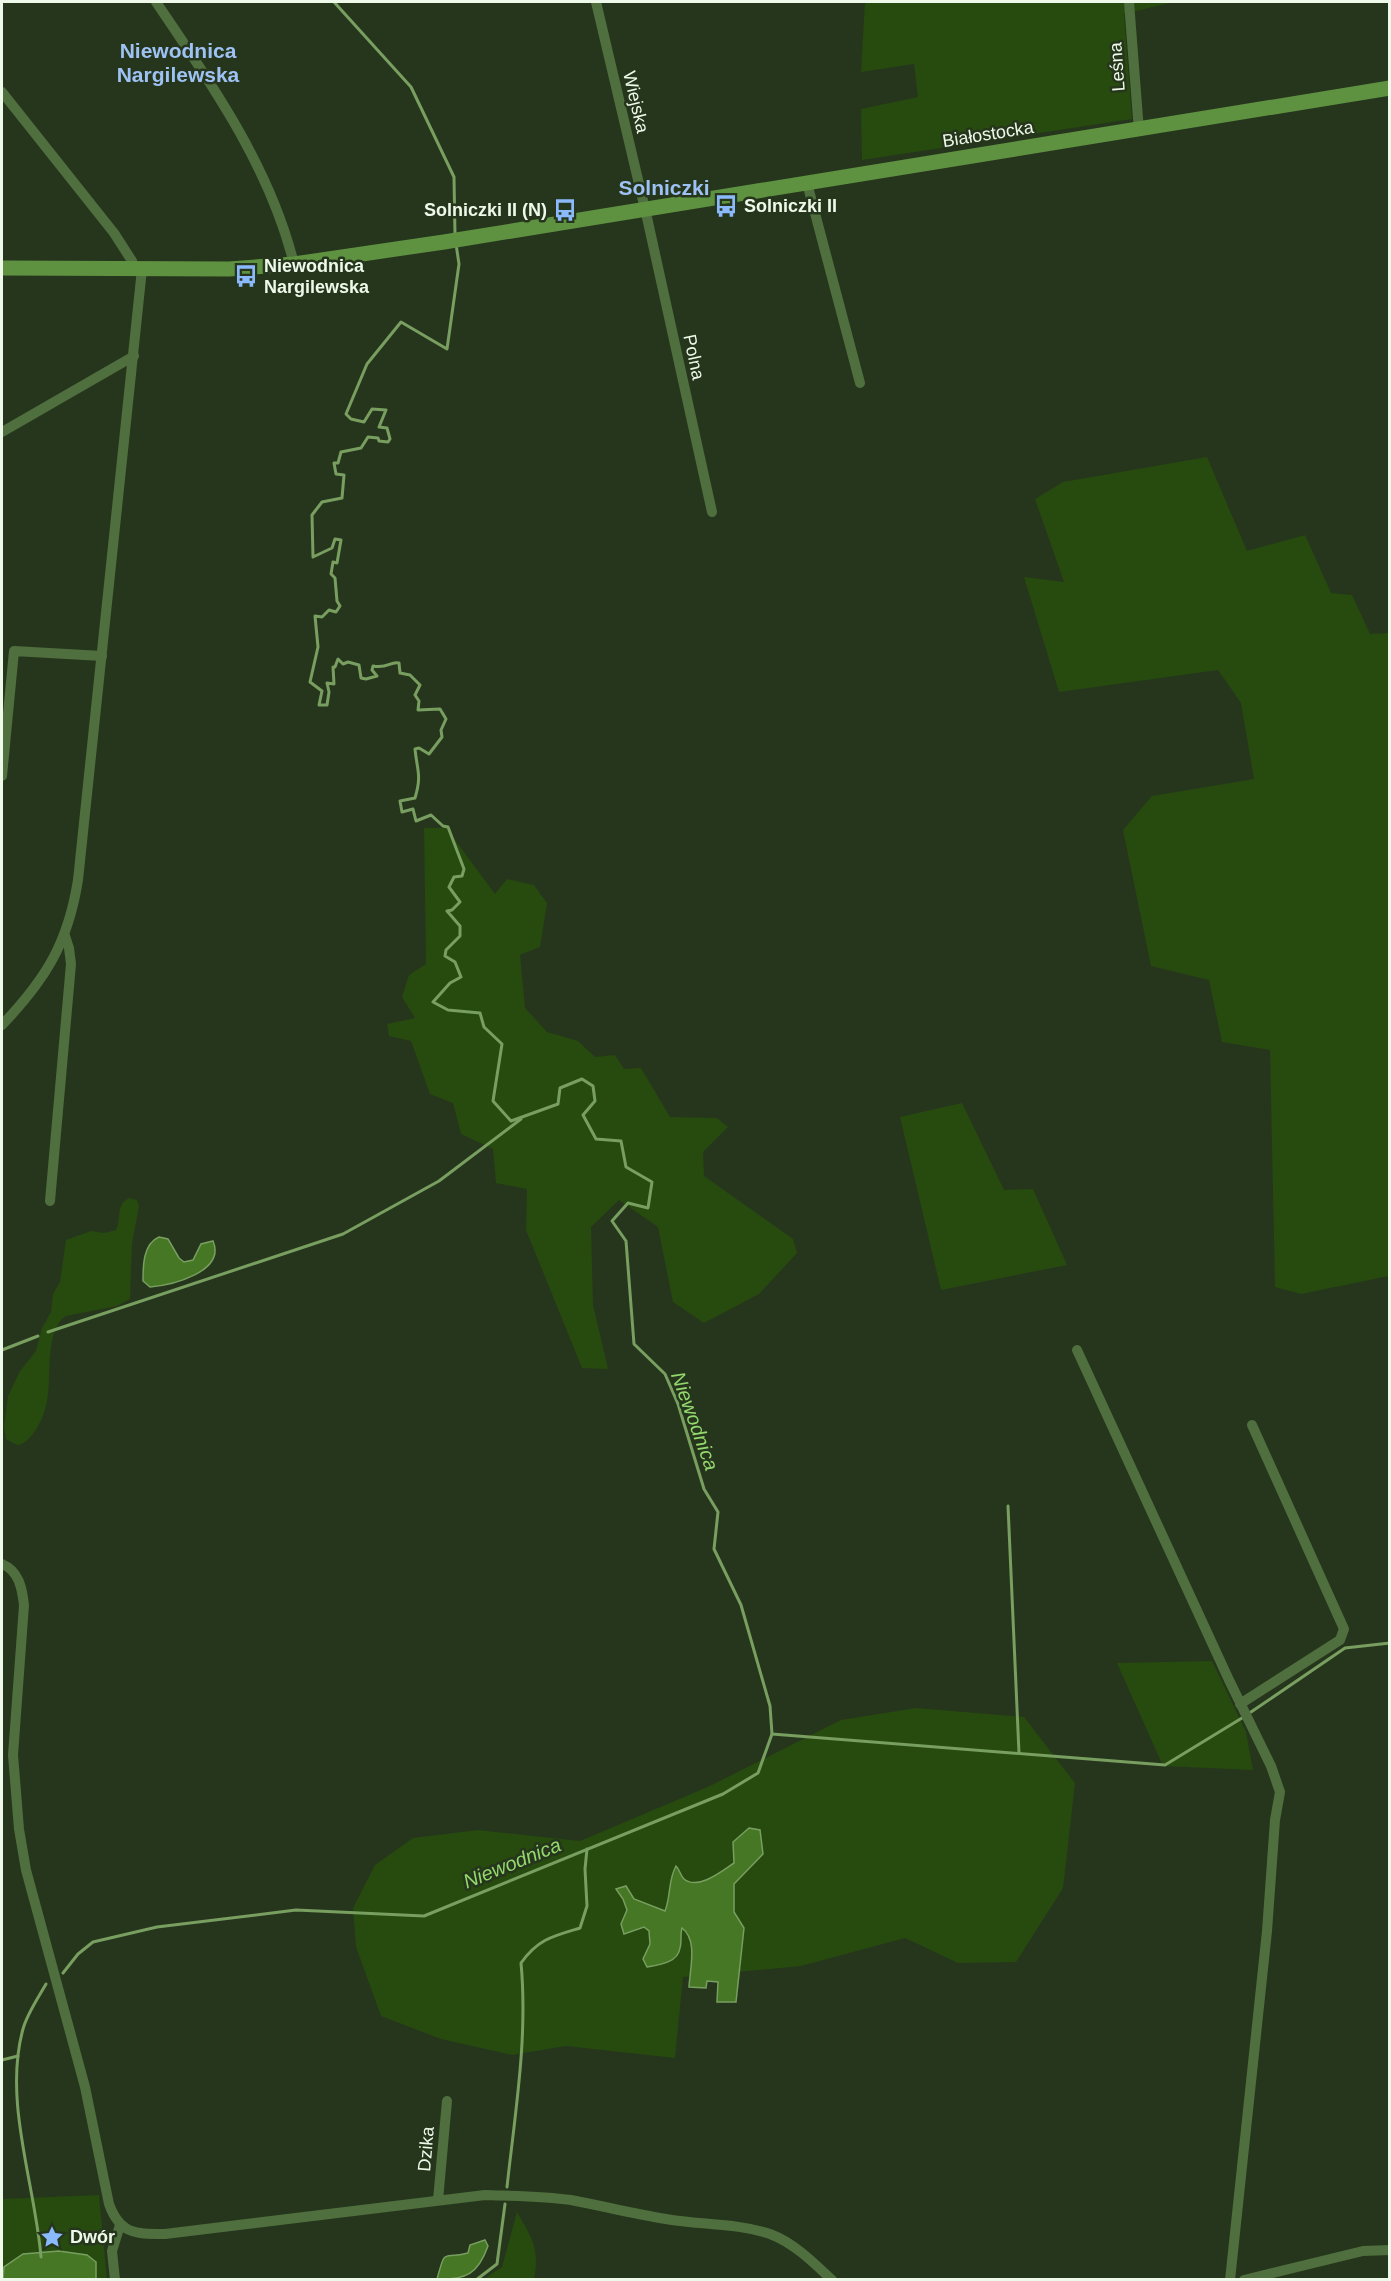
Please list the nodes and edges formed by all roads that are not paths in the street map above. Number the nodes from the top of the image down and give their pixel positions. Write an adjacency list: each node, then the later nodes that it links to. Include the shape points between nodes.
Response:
1 (156, 2): 9 (street, via 215,90 245,144 273,201)
2 (596, 2): 8 (street, Wiejska)
3 (1129, 2): 6 (street, Leśna)
4 (1389, 88): 6 (street, Białostocka)
5 (2, 92): 11 (street)
6 (1139, 130): 7 (street, Białostocka)
7 (807, 183): 8 (street, Białostocka); 13 (street)
8 (644, 210): 9 (street, Białostocka); 15 (street, Polna)
9 (294, 264): 11 (street, Białostocka)
10 (2, 268): 11 (street, Białostocka)
11 (138, 269): 12 (street)
12 (134, 356): 14 (street); 16 (street)
13 (860, 383)
14 (2, 432)
15 (712, 512)
16 (102, 656): 17 (street, via 14,651); 18 (street, via 78,880)
17 (2, 776)
18 (65, 936): 19 (street, via 39,984); 20 (street, via 71,964)
19 (2, 1025)
20 (50, 1201)
21 (1077, 1350): 24 (street)
22 (1252, 1425): 24 (street, via 1344,1629 1340,1640)
23 (2, 1564): 27 (street, via 9,1567 22,1587 24,1605 13,1755 22,1850 85,2087 109,2204)
24 (1240, 1704): 31 (street, via 1280,1792)
25 (447, 2101): 26 (street, Dzika)
26 (438, 2200): 27 (street, via 165,2234 136,2234); 30 (street, via 485,2195 569,2200 666,2220 749,2229 785,2241)
27 (120, 2225): 29 (street, via 112,2252)
28 (1389, 2250): 32 (street, via 1363,2252)
29 (114, 2280)
30 (832, 2280)
31 (1230, 2280)
32 (1244, 2280)

